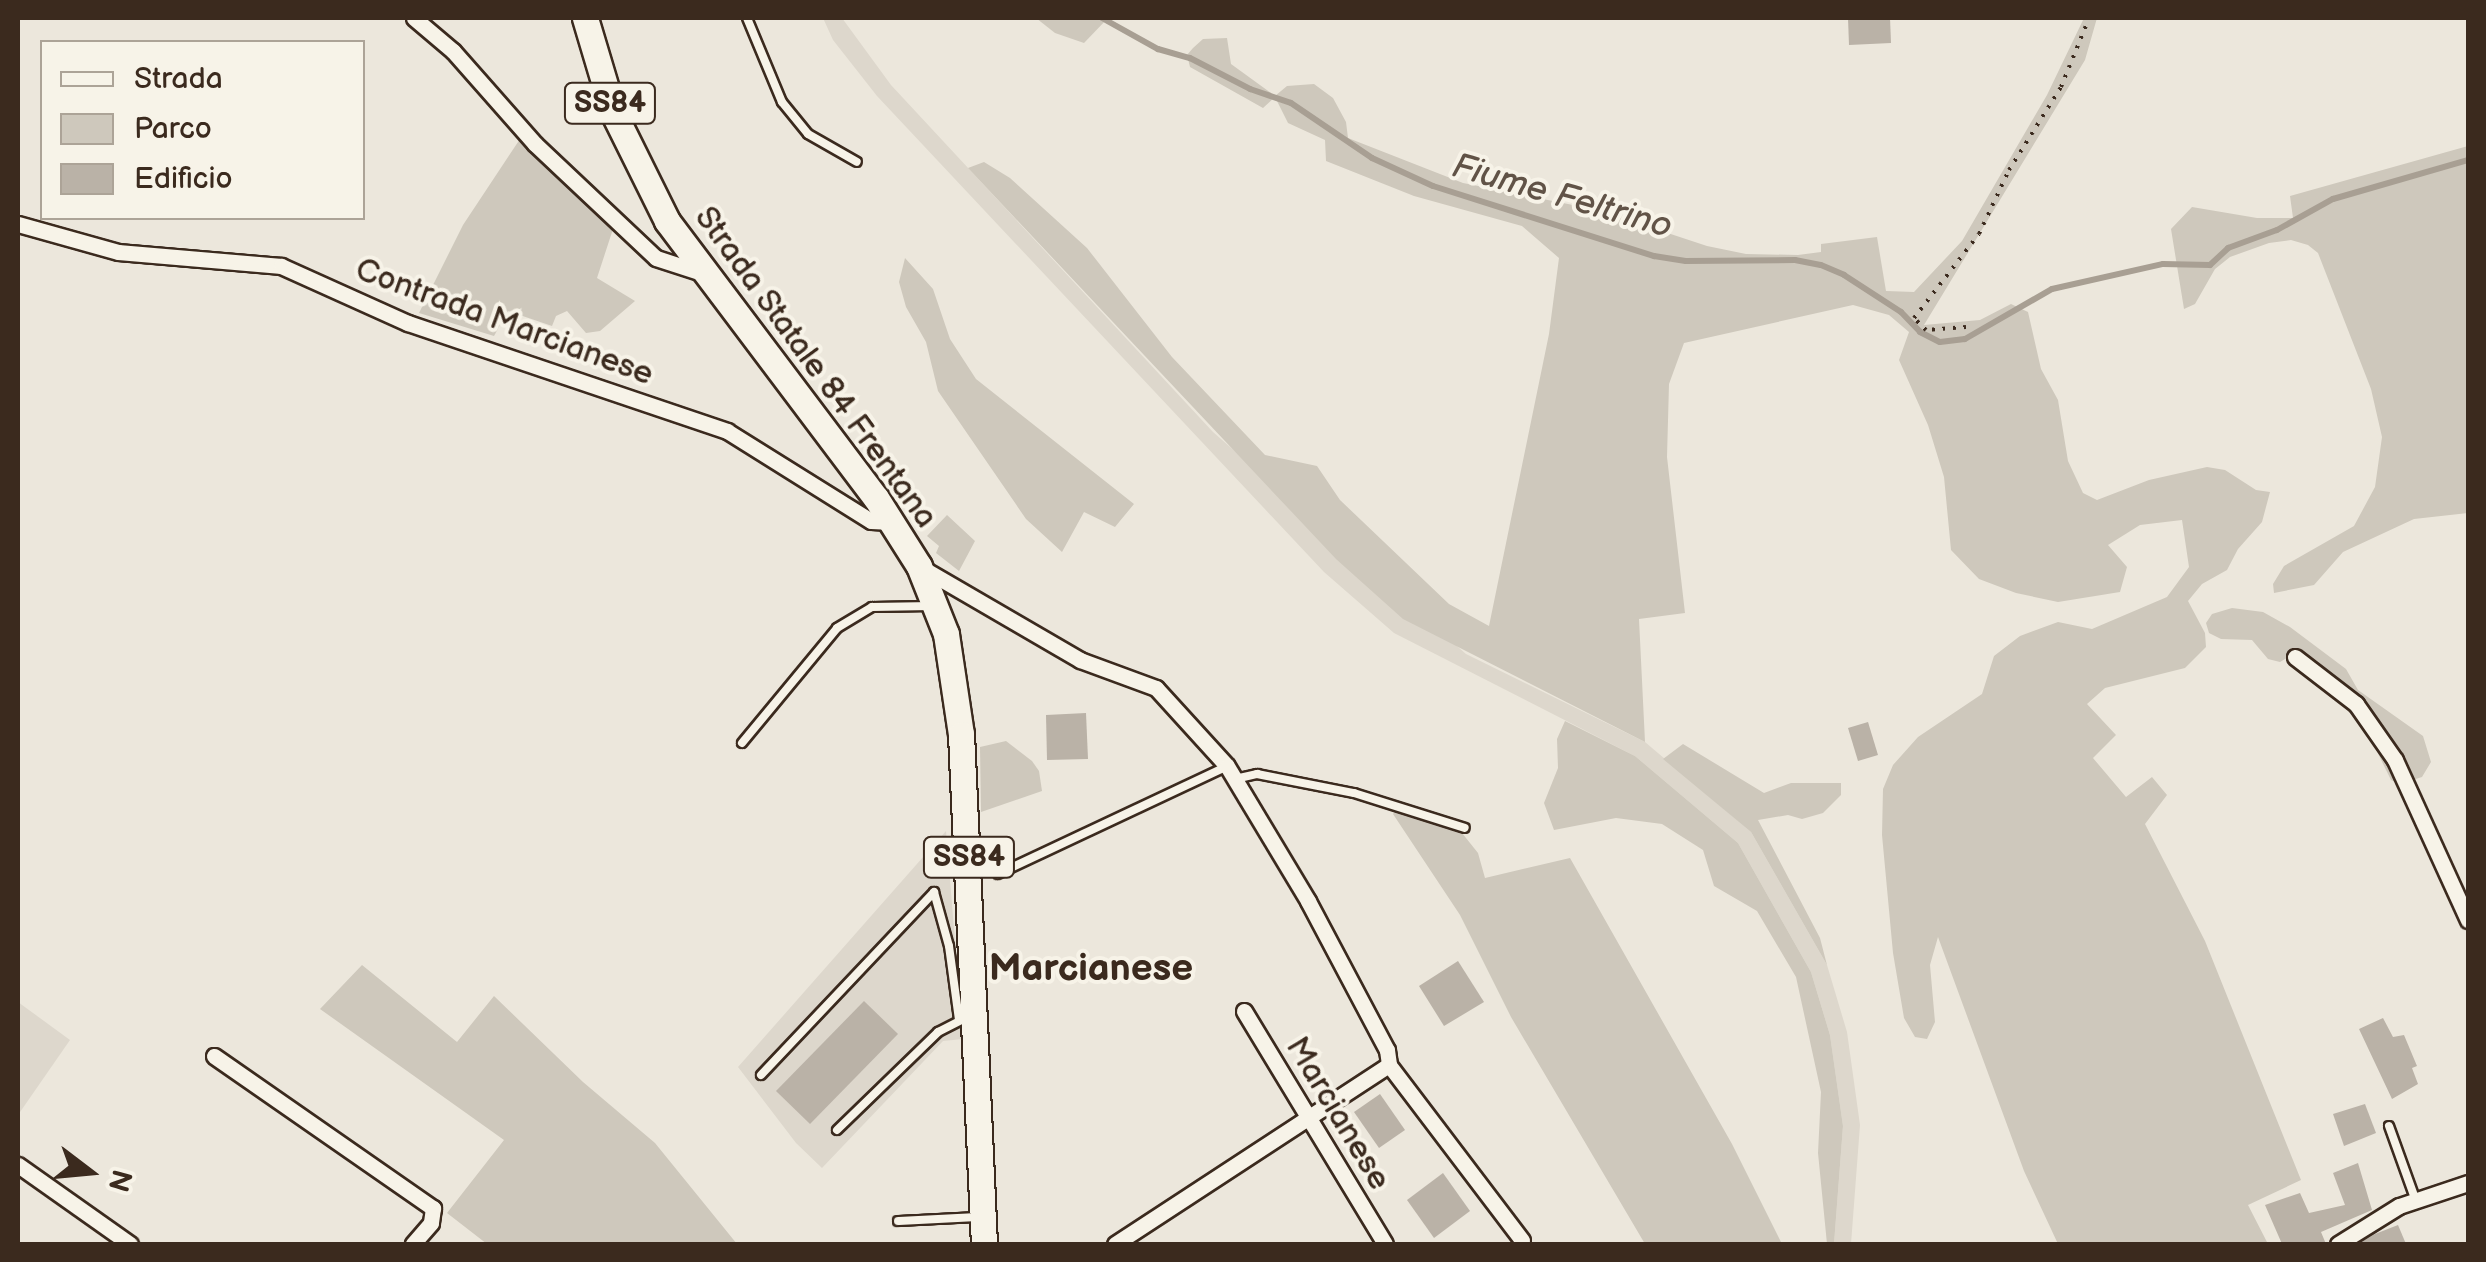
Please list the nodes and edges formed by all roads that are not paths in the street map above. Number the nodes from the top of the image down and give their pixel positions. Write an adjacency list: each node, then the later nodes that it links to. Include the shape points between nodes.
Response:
1 (414, 18): 6 (street, via 656,258)
2 (586, 18): 6 (main road, Strada Statale 84 Frentana / SS84, via 613,112 646,184)
3 (747, 18): 4 (lane, via 782,102 808,134)
4 (856, 162)
5 (18, 224): 7 (street, Contrada Marcianese, via 118,252 281,266 408,323 727,431 871,520)
6 (705, 274): 7 (main road, Strada Statale 84 Frentana / SS84)
7 (892, 522): 8 (main road, Strada Statale 84 Frentana / SS84)
8 (919, 566): 9 (main road, Strada Statale 84 Frentana / SS84); 12 (street, via 1080,660 1156,688)
9 (936, 605): 11 (lane, via 872,608 837,628); 17 (main road, Strada Statale 84 Frentana / SS84, via 958,700)
10 (2294, 657): 15 (street, via 2356,704 2395,760)
11 (742, 742)
12 (1231, 772): 13 (lane, via 1354,793); 14 (lane); 19 (street, via 1308,901 1387,1050)
13 (1465, 828)
14 (998, 874)
15 (2468, 920)
16 (1244, 1010): 21 (street, Marcianese)
17 (968, 1019): 20 (lane, via 934,892); 23 (lane, via 938,1032); 27 (main road, Strada Statale 84 Frentana / SS84)
18 (214, 1056): 32 (street, via 433,1208 432,1223)
19 (1388, 1065): 21 (street); 30 (street)
20 (761, 1075)
21 (1305, 1116): 29 (street); 36 (street, Marcianese)
22 (2389, 1126): 26 (lane)
23 (837, 1130)
24 (18, 1166): 31 (street)
25 (2468, 1183): 26 (street)
26 (2416, 1201): 37 (street)
27 (983, 1216): 28 (lane); 33 (main road, Strada Statale 84 Frentana / SS84)
28 (898, 1221)
29 (1140, 1228): 34 (street); 35 (street)
30 (1522, 1240)
31 (130, 1244)
32 (413, 1244)
33 (984, 1244)
34 (1115, 1244)
35 (1150, 1244)
36 (1384, 1244)
37 (2338, 1244)

